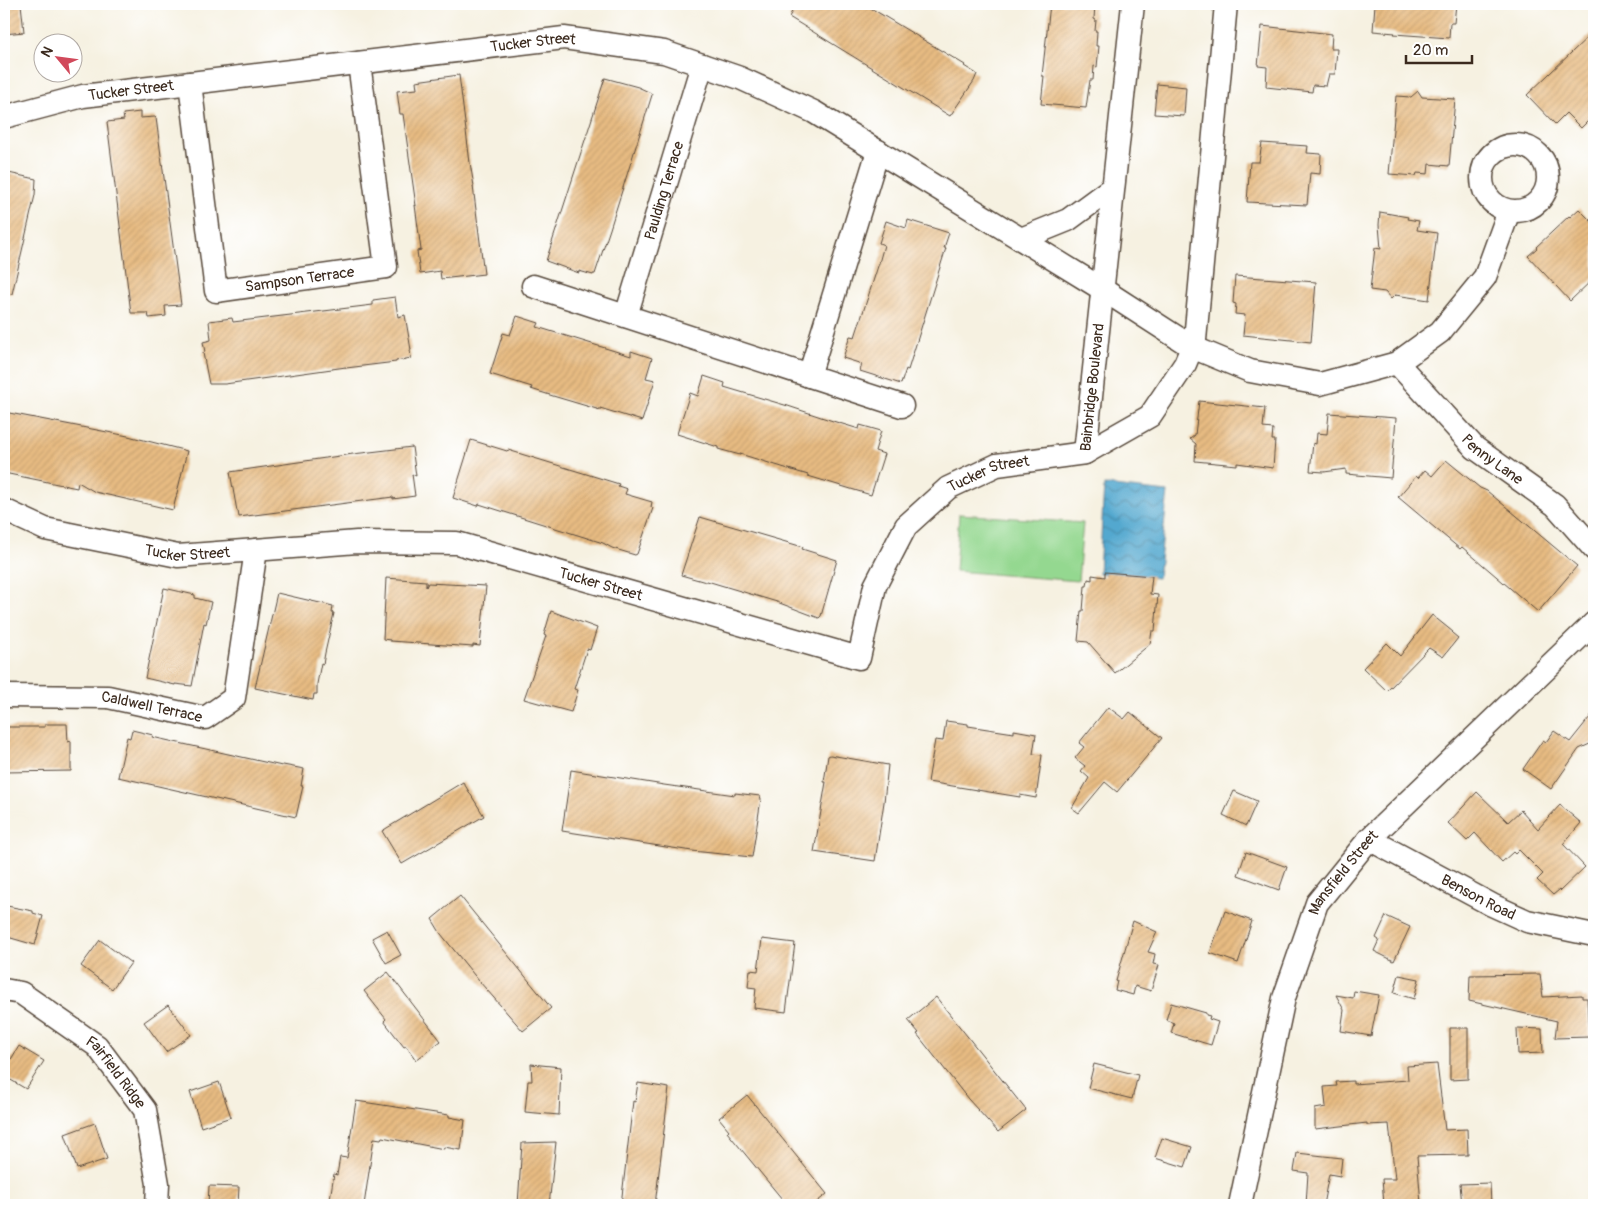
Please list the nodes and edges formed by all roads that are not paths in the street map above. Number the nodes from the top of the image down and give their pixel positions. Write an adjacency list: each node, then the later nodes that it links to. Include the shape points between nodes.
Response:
1 (1132, 4): 8 (street, Bainbridge Boulevard)
2 (1226, 4): 14 (street, Bainbridge Boulevard)
3 (359, 63): 4 (street, Tucker Street, via 564,38 664,52); 5 (street, Tucker Street); 5 (street, Sampson Terrace, via 386,267 216,291)
4 (702, 65): 7 (street, Tucker Street, via 740,78 814,112); 13 (street, Paulding Terrace)
5 (190, 83): 6 (street, Tucker Street, via 83,96)
6 (4, 118)
7 (878, 151): 10 (street, Tucker Street); 16 (street)
8 (1113, 187): 10 (street, via 1068,220); 12 (street, Bainbridge Boulevard)
9 (1509, 211): 15 (street, via 1486,277 1440,332)
10 (1021, 239): 12 (street, Tucker Street)
11 (533, 286): 13 (street)
12 (1102, 289): 14 (street, Tucker Street); 18 (street, Bainbridge Boulevard)
13 (626, 316): 16 (street)
14 (1192, 346): 15 (street, via 1250,371 1320,384); 18 (street, Bainbridge Boulevard, via 1185,364 1150,416)
15 (1397, 363): 20 (street, Penny Lane, via 1474,448 1555,505)
16 (809, 376): 17 (street)
17 (902, 406)
18 (1085, 453): 21 (street, Tucker Street, via 997,465 948,488 906,526 875,586 859,658 457,543 357,542)
19 (4, 510): 21 (street, Tucker Street, via 45,529 178,556)
20 (1594, 549)
21 (256, 550): 23 (street, Caldwell Terrace, via 234,698 205,718 108,697)
22 (1594, 623): 24 (street, Mansfield Street)
23 (4, 696)
24 (1369, 839): 25 (street, Benson Road, via 1527,921); 28 (street, Mansfield Street, via 1317,903 1284,998)
25 (1594, 935)
26 (4, 990): 27 (street, Fairfield Ridge, via 21,993 97,1046 145,1110 158,1184)
27 (157, 1205)
28 (1240, 1205)

